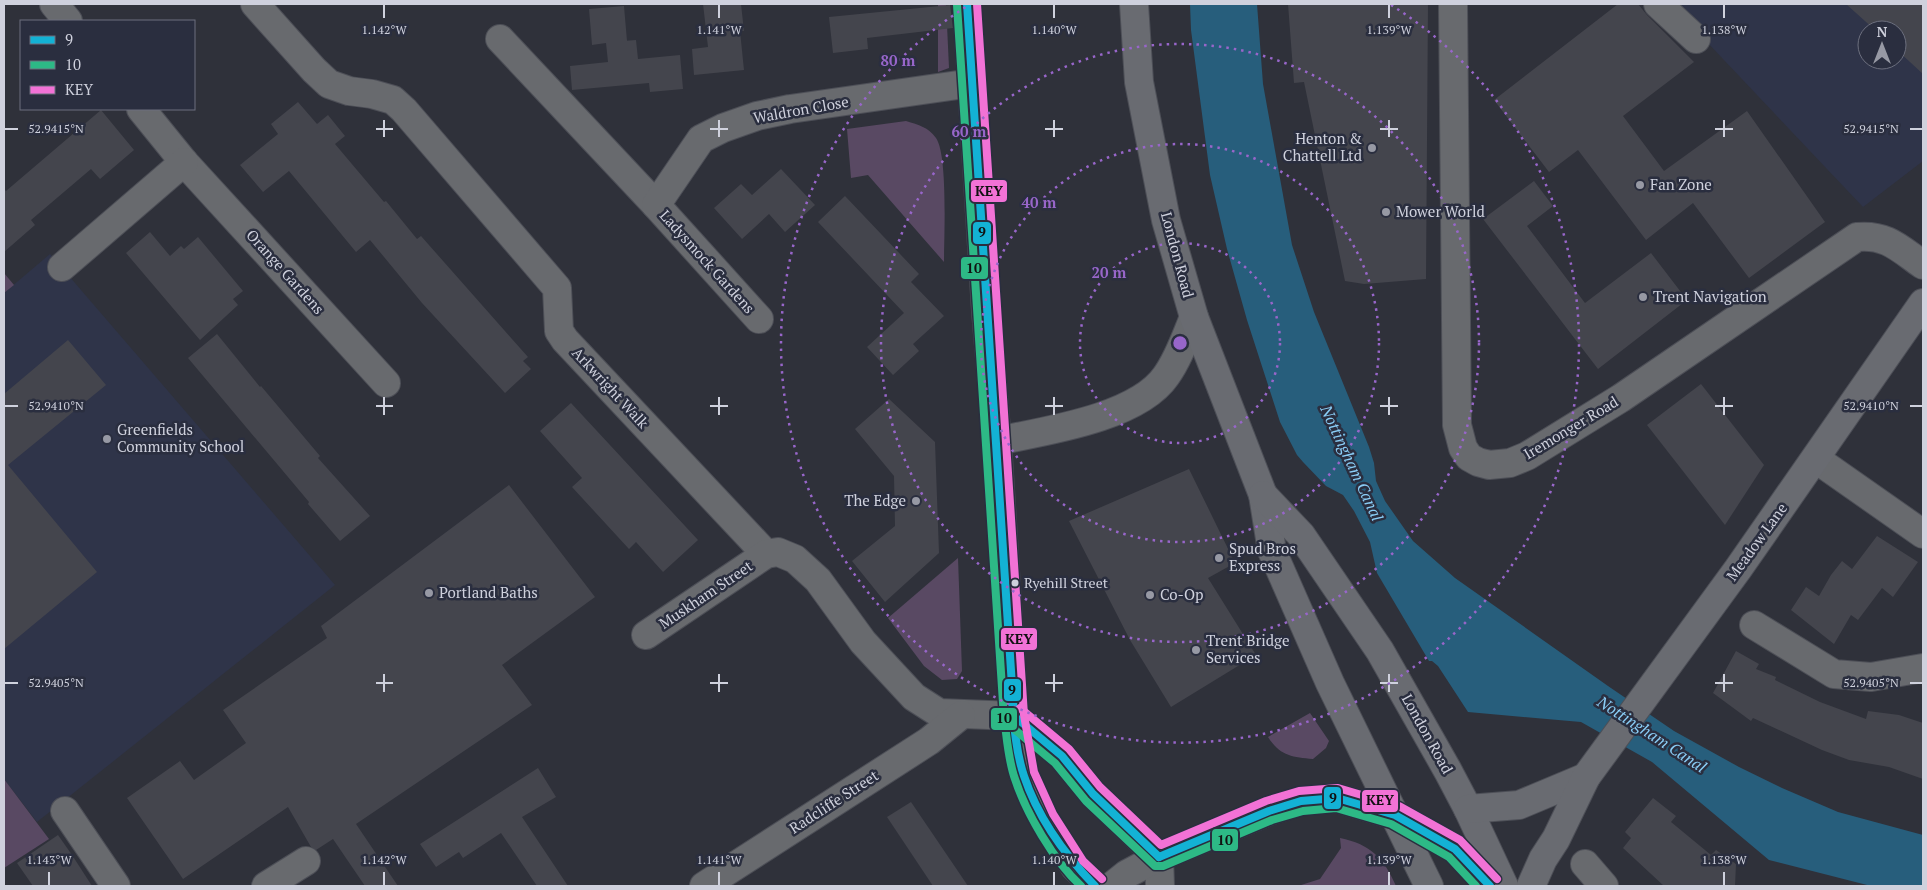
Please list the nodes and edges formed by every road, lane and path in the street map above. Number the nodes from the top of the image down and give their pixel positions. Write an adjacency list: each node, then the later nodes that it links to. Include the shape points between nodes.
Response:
1 (54, 4): 7 (street)
2 (255, 4): 24 (street, Arkwright Walk, via 329,84 349,92 393,100 404,110 557,288 559,331 566,340)
3 (967, 4): 10 (street)
4 (1134, 4): 17 (main road, London Road, via 1139,82 1166,220)
5 (1453, 4): 14 (street, Iremonger Road, via 1457,425 1463,448 1478,462 1490,465 1510,463 1527,456 1621,398 1857,237 1885,239)
6 (1658, 4): 9 (street)
7 (67, 20)
8 (500, 39): 13 (street)
9 (1696, 39)
10 (972, 83): 13 (street, Waldron Close, via 790,109 723,128 701,139); 20 (street)
11 (141, 110): 12 (street, Orange Gardens)
12 (184, 162): 15 (street); 19 (street, Orange Gardens)
13 (656, 205): 18 (street, Ladysmock Gardens)
14 (1923, 265)
15 (62, 267)
16 (1923, 303): 21 (main road, Meadow Lane)
17 (1194, 317): 20 (street, via 1169,372 1146,395 1121,409 1088,421); 22 (main road, London Road)
18 (759, 319)
19 (386, 382)
20 (998, 441): 29 (street)
21 (1816, 459): 23 (street); 30 (main road, Meadow Lane)
22 (1263, 495): 31 (main road, London Road, via 1301,535 1380,651); 33 (main road, London Road, via 1272,551 1330,683)
23 (1923, 534)
24 (766, 554): 26 (street, Muskham Street); 28 (street, via 778,552 795,559 818,580 863,642 914,697 939,713)
25 (1754, 625): 27 (street, via 1834,674 1871,678)
26 (646, 635)
27 (1923, 668)
28 (961, 715): 29 (street); 39 (street, Radcliffe Street, via 929,741)
29 (1014, 716): 34 (street, via 1062,756 1093,794); 40 (street, via 1024,775 1044,819 1075,867)
30 (1586, 777): 31 (main road, via 1519,805); 46 (main road, Meadow Lane)
31 (1468, 809): 45 (main road, London Road)
32 (65, 810): 37 (street)
33 (1395, 815): 34 (street, via 1337,798 1301,801); 43 (main road, London Road); 44 (street, via 1455,849)
34 (1159, 857): 41 (street); 42 (street)
35 (306, 861): 38 (street)
36 (1585, 864): 47 (street)
37 (116, 886)
38 (266, 886)
39 (704, 886)
40 (1095, 886)
41 (1112, 886)
42 (1160, 886)
43 (1429, 886)
44 (1490, 886)
45 (1504, 886)
46 (1532, 886)
47 (1604, 886)

